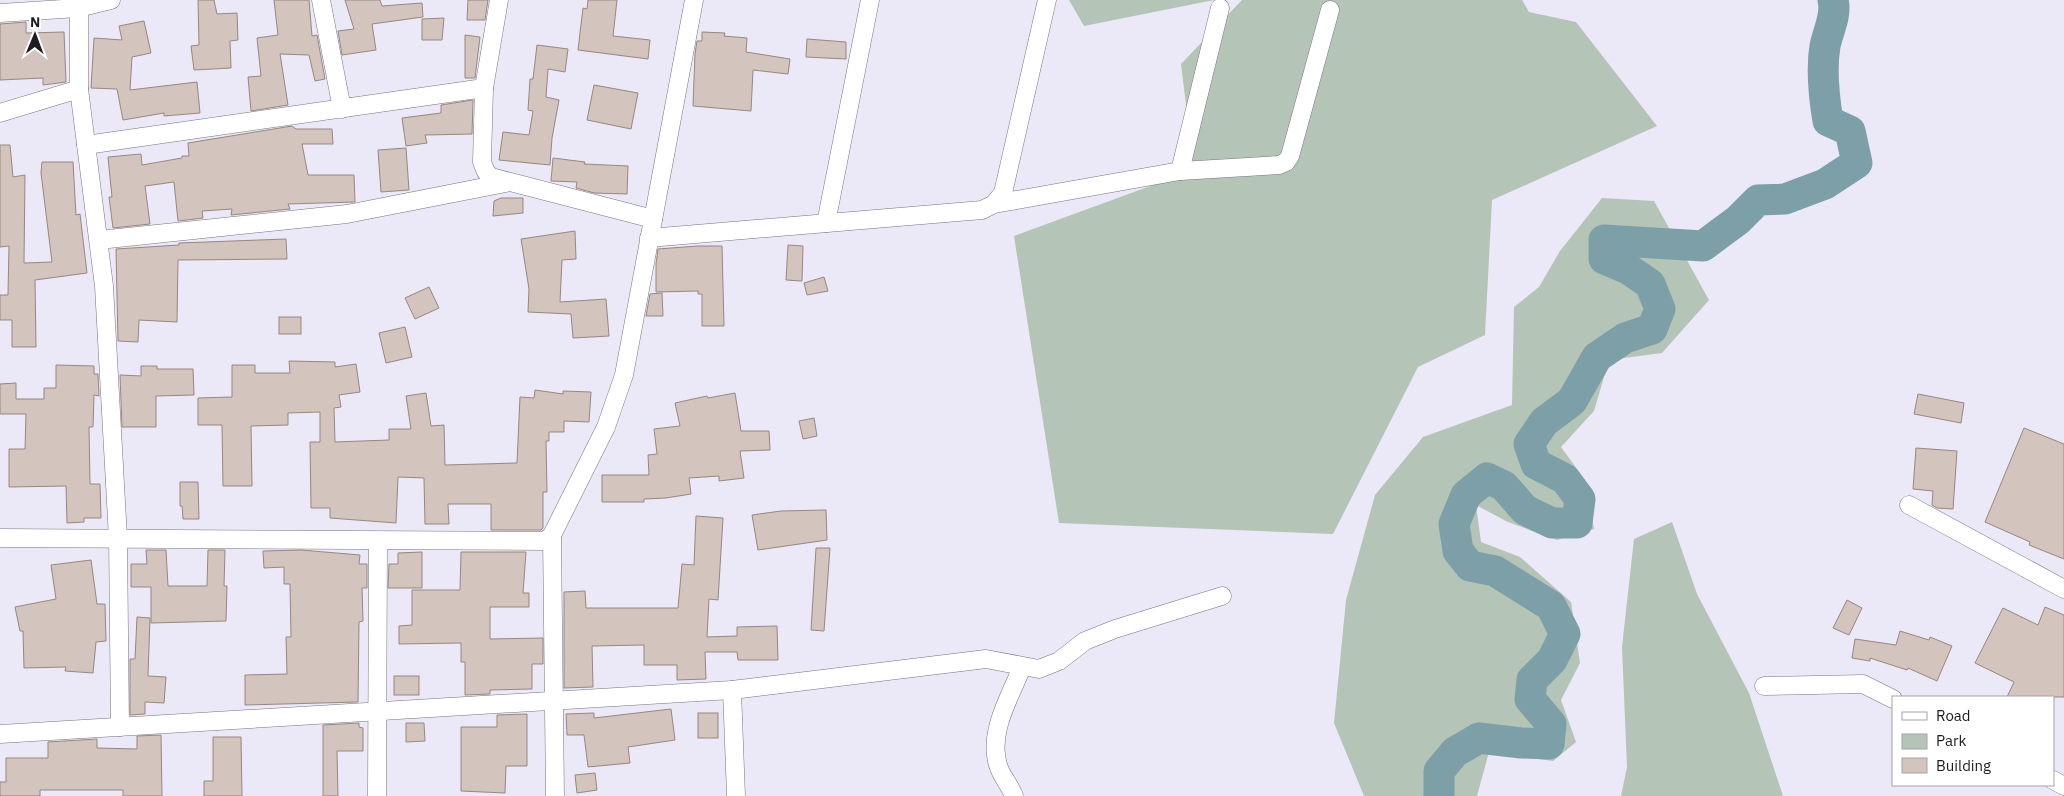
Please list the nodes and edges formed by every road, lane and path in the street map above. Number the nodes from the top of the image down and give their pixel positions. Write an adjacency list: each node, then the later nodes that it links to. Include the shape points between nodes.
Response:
1 (110, 0): 7 (street)
2 (321, 0): 13 (street)
3 (499, 0): 11 (street)
4 (694, 0): 19 (street)
5 (870, 0): 20 (street)
6 (1047, 0): 18 (street, via 1003,193)
7 (78, 4): 10 (street); 12 (street)
8 (1220, 8): 16 (street)
9 (1330, 10): 16 (street, via 1286,162)
10 (0, 12)
11 (484, 88): 13 (street); 17 (street, via 482,162 490,177)
12 (79, 89): 14 (street); 15 (street)
13 (342, 109): 15 (street)
14 (0, 114)
15 (86, 145): 22 (street)
16 (1180, 171): 18 (street)
17 (510, 182): 19 (street); 22 (street, via 347,214)
18 (994, 204): 20 (street, via 982,210)
19 (653, 219): 21 (street)
20 (826, 223): 21 (street)
21 (649, 238): 24 (street, via 624,375 606,427)
22 (99, 240): 26 (street)
23 (1909, 505): 28 (street)
24 (552, 535): 27 (street, via 546,542 537,543); 34 (street)
25 (0, 538): 26 (street)
26 (118, 538): 27 (street); 36 (street)
27 (378, 541): 35 (street)
28 (2064, 588)
29 (1222, 596): 30 (street, via 1115,629 1085,641 1058,661 1039,669)
30 (1022, 667): 32 (street, via 986,659); 41 (street, via 997,729 994,752 998,768)
31 (1764, 686): 33 (street, via 1863,684)
32 (732, 690): 34 (street); 40 (street)
33 (1892, 698)
34 (554, 702): 35 (street); 39 (street)
35 (376, 712): 36 (street); 38 (street)
36 (120, 727): 37 (street)
37 (0, 734)
38 (377, 796)
39 (555, 796)
40 (736, 796)
41 (1014, 796)

